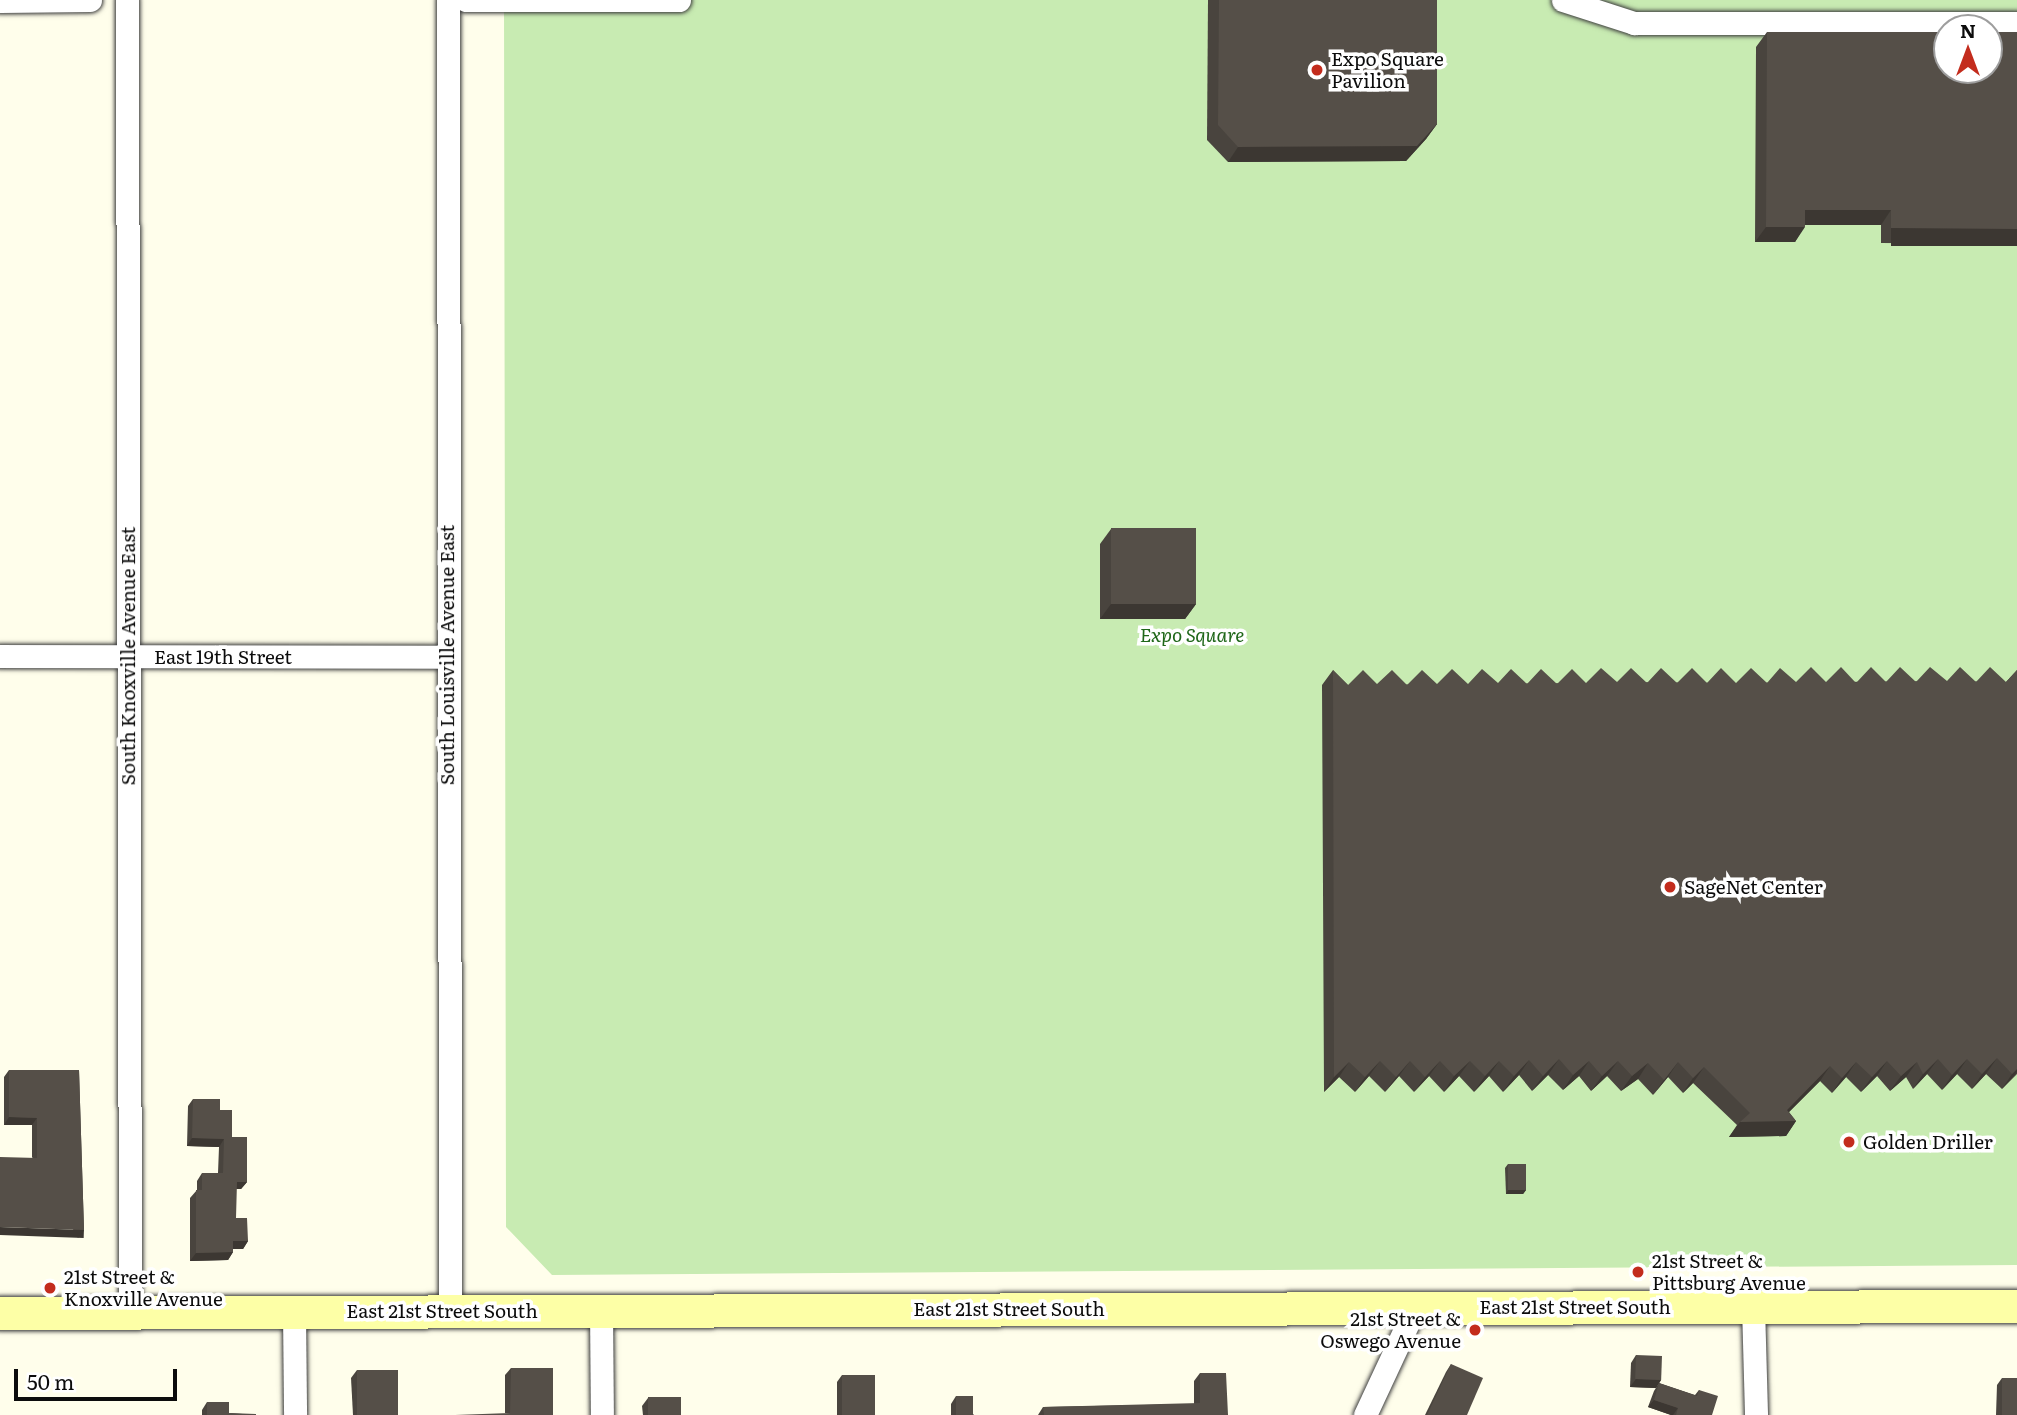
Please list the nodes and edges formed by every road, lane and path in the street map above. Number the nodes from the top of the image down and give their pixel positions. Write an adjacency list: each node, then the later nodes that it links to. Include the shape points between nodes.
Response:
1 (90, 0): 7 (street)
2 (127, 0): 10 (street, South Knoxville Avenue East)
3 (447, 0): 11 (street, South Louisville Avenue East)
4 (466, 0): 5 (street)
5 (679, 0)
6 (1563, 0): 8 (street, via 1634,23)
7 (0, 1)
8 (2017, 23)
9 (0, 656): 10 (street, East 19th Street)
10 (128, 656): 11 (street, East 19th Street); 19 (street, South Knoxville Avenue East)
11 (447, 657): 16 (street, South Louisville Avenue East)
12 (1753, 1306): 13 (main road, East 21st Street South); 14 (main road, East 21st Street South); 23 (street)
13 (2017, 1306)
14 (1415, 1308): 15 (main road, East 21st Street South); 22 (street)
15 (601, 1310): 16 (main road, East 21st Street South); 21 (street)
16 (450, 1311): 17 (main road, East 21st Street South)
17 (294, 1312): 19 (main road, East 21st Street South); 20 (street)
18 (0, 1313): 19 (main road, East 21st Street South)
19 (130, 1313)
20 (295, 1415)
21 (602, 1415)
22 (1366, 1415)
23 (1756, 1415)

